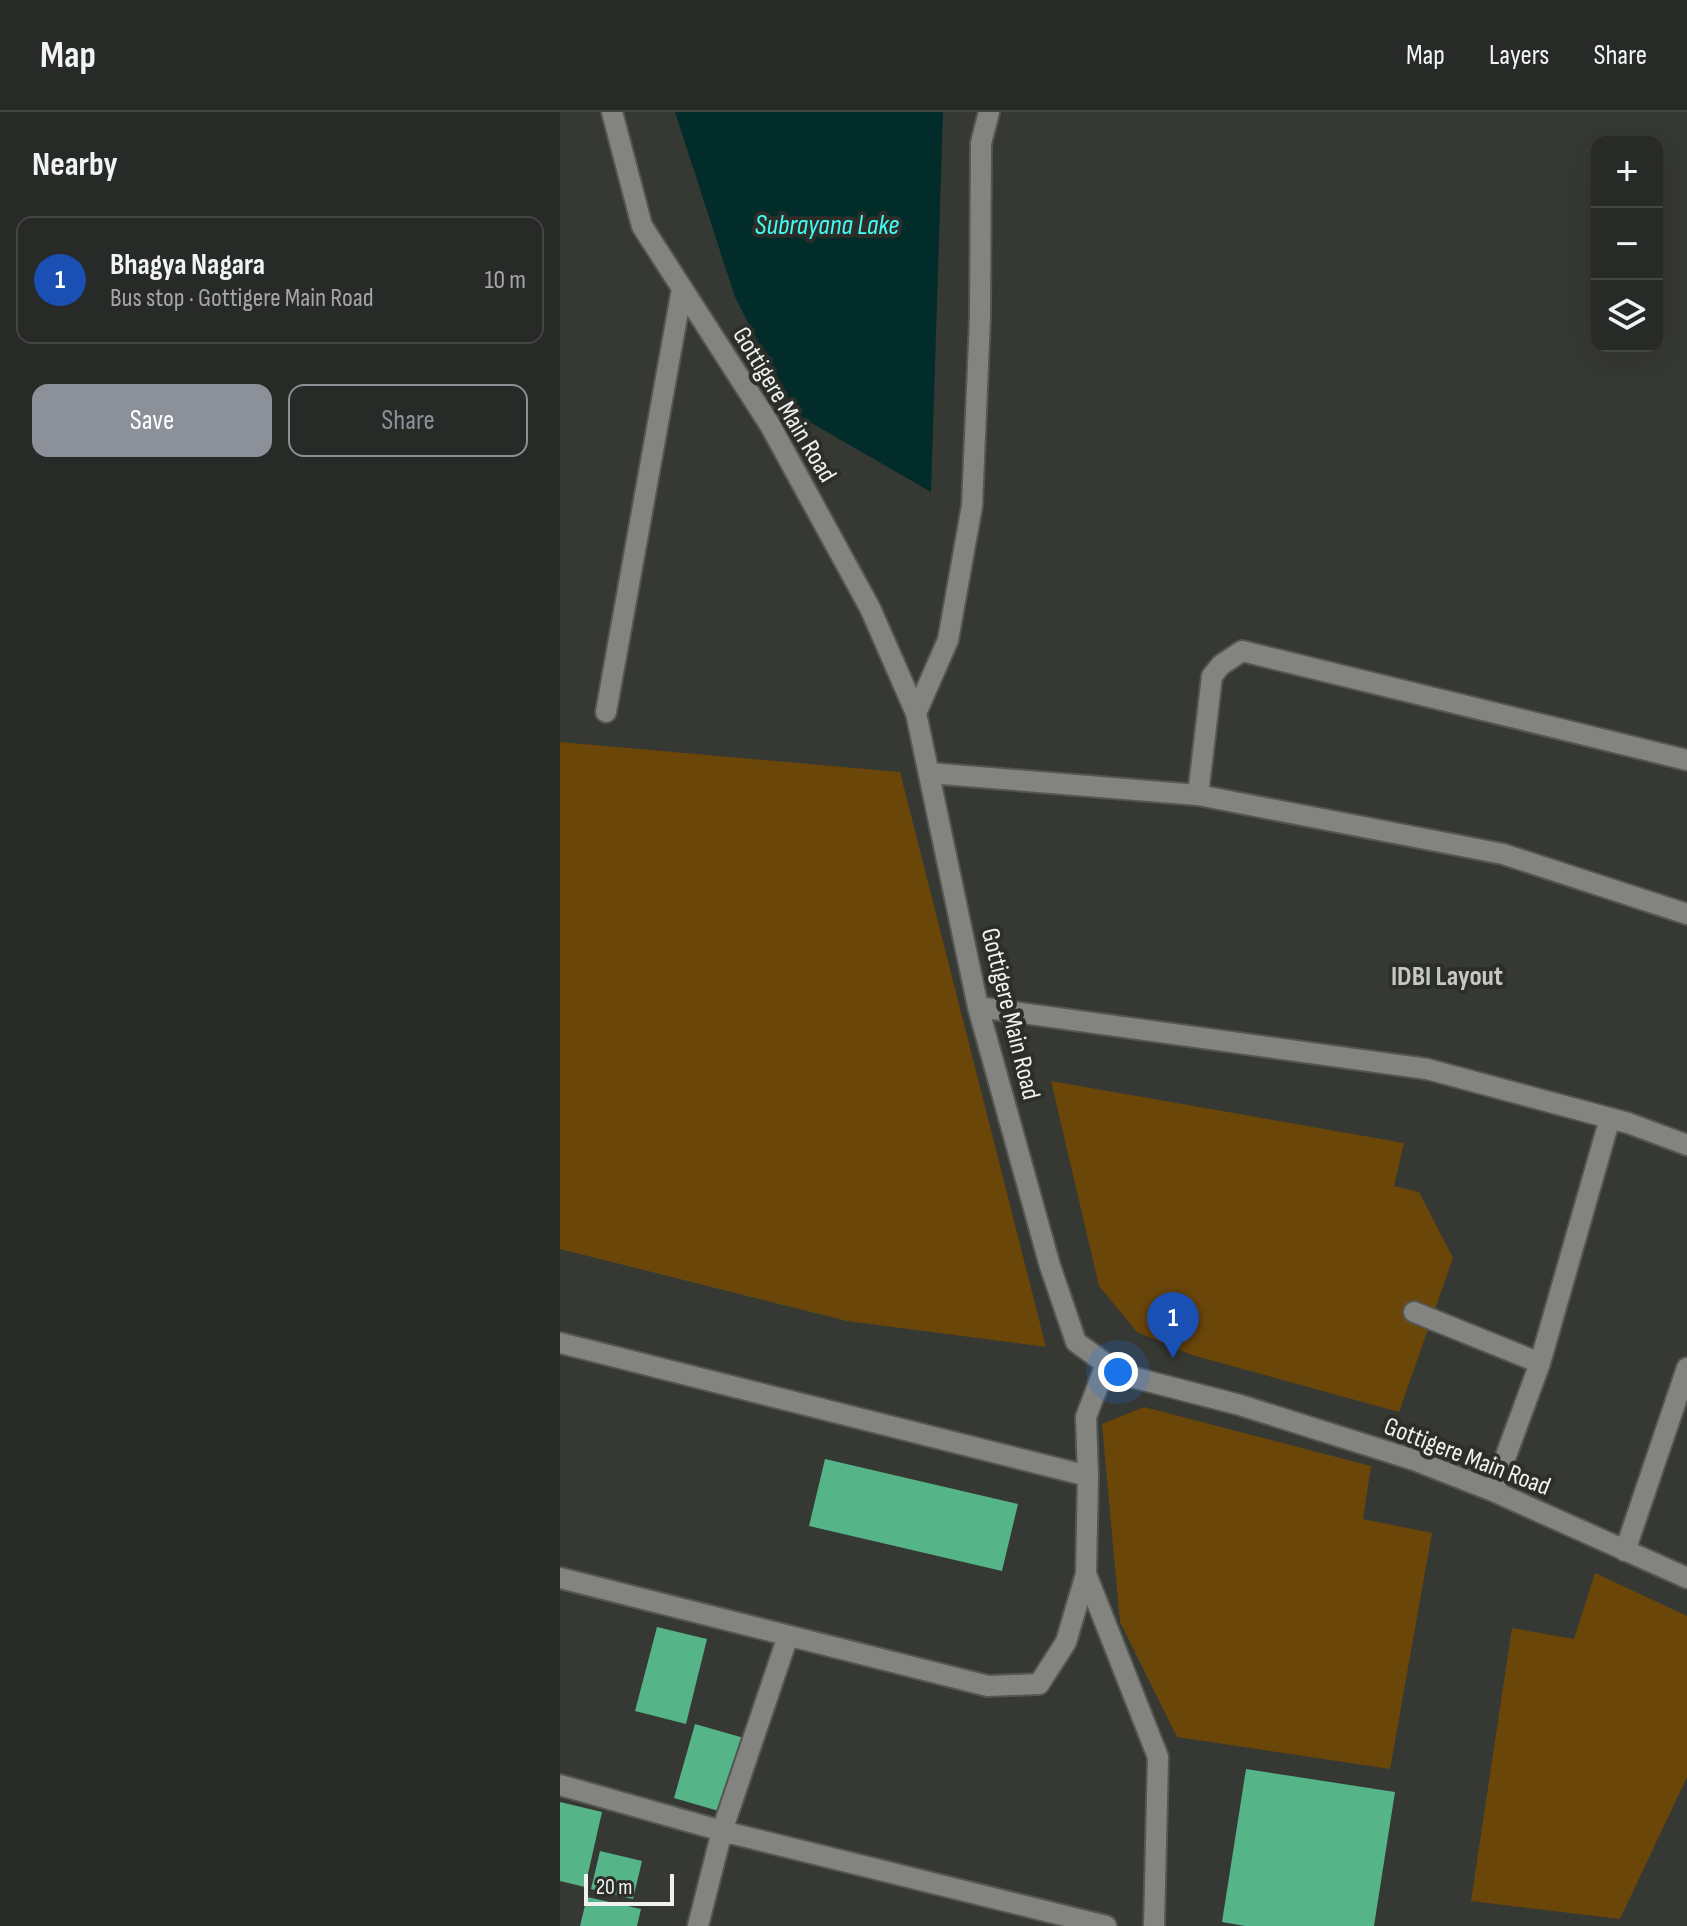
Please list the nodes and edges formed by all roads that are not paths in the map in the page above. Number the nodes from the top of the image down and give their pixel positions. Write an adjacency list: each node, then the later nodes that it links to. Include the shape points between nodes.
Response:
1 (612, 112): 3 (street, Gottigere Main Road, via 642,226)
2 (989, 112): 5 (street, via 981,143 972,506 948,640)
3 (682, 289): 4 (street); 5 (street, Gottigere Main Road, via 770,425 870,608)
4 (606, 712)
5 (916, 713): 7 (street, Gottigere Main Road)
6 (1687, 760): 8 (street, via 1242,651 1212,676)
7 (929, 773): 8 (street); 10 (street, Gottigere Main Road)
8 (1198, 795): 9 (street, via 1503,854)
9 (1687, 914)
10 (978, 1007): 11 (street, via 1427,1069); 16 (street, Gottigere Main Road, via 1076,1342)
11 (1610, 1118): 12 (street); 15 (street)
12 (1687, 1145)
13 (1414, 1312): 15 (street)
14 (560, 1343): 18 (street)
15 (1540, 1363): 19 (street)
16 (1106, 1364): 18 (street, via 1086,1417); 19 (street, Gottigere Main Road, via 1120,1374 1240,1405)
17 (1687, 1368): 20 (street)
18 (1088, 1476): 21 (street)
19 (1493, 1491): 20 (street, Gottigere Main Road)
20 (1625, 1551): 23 (street, Gottigere Main Road)
21 (1086, 1574): 24 (street, via 1066,1642 1039,1684 988,1686); 29 (street, via 1158,1757)
22 (560, 1578): 24 (street)
23 (1687, 1578)
24 (788, 1636): 26 (street)
25 (560, 1785): 26 (street)
26 (722, 1831): 27 (street); 28 (street)
27 (698, 1926)
28 (1106, 1926)
29 (1154, 1926)

